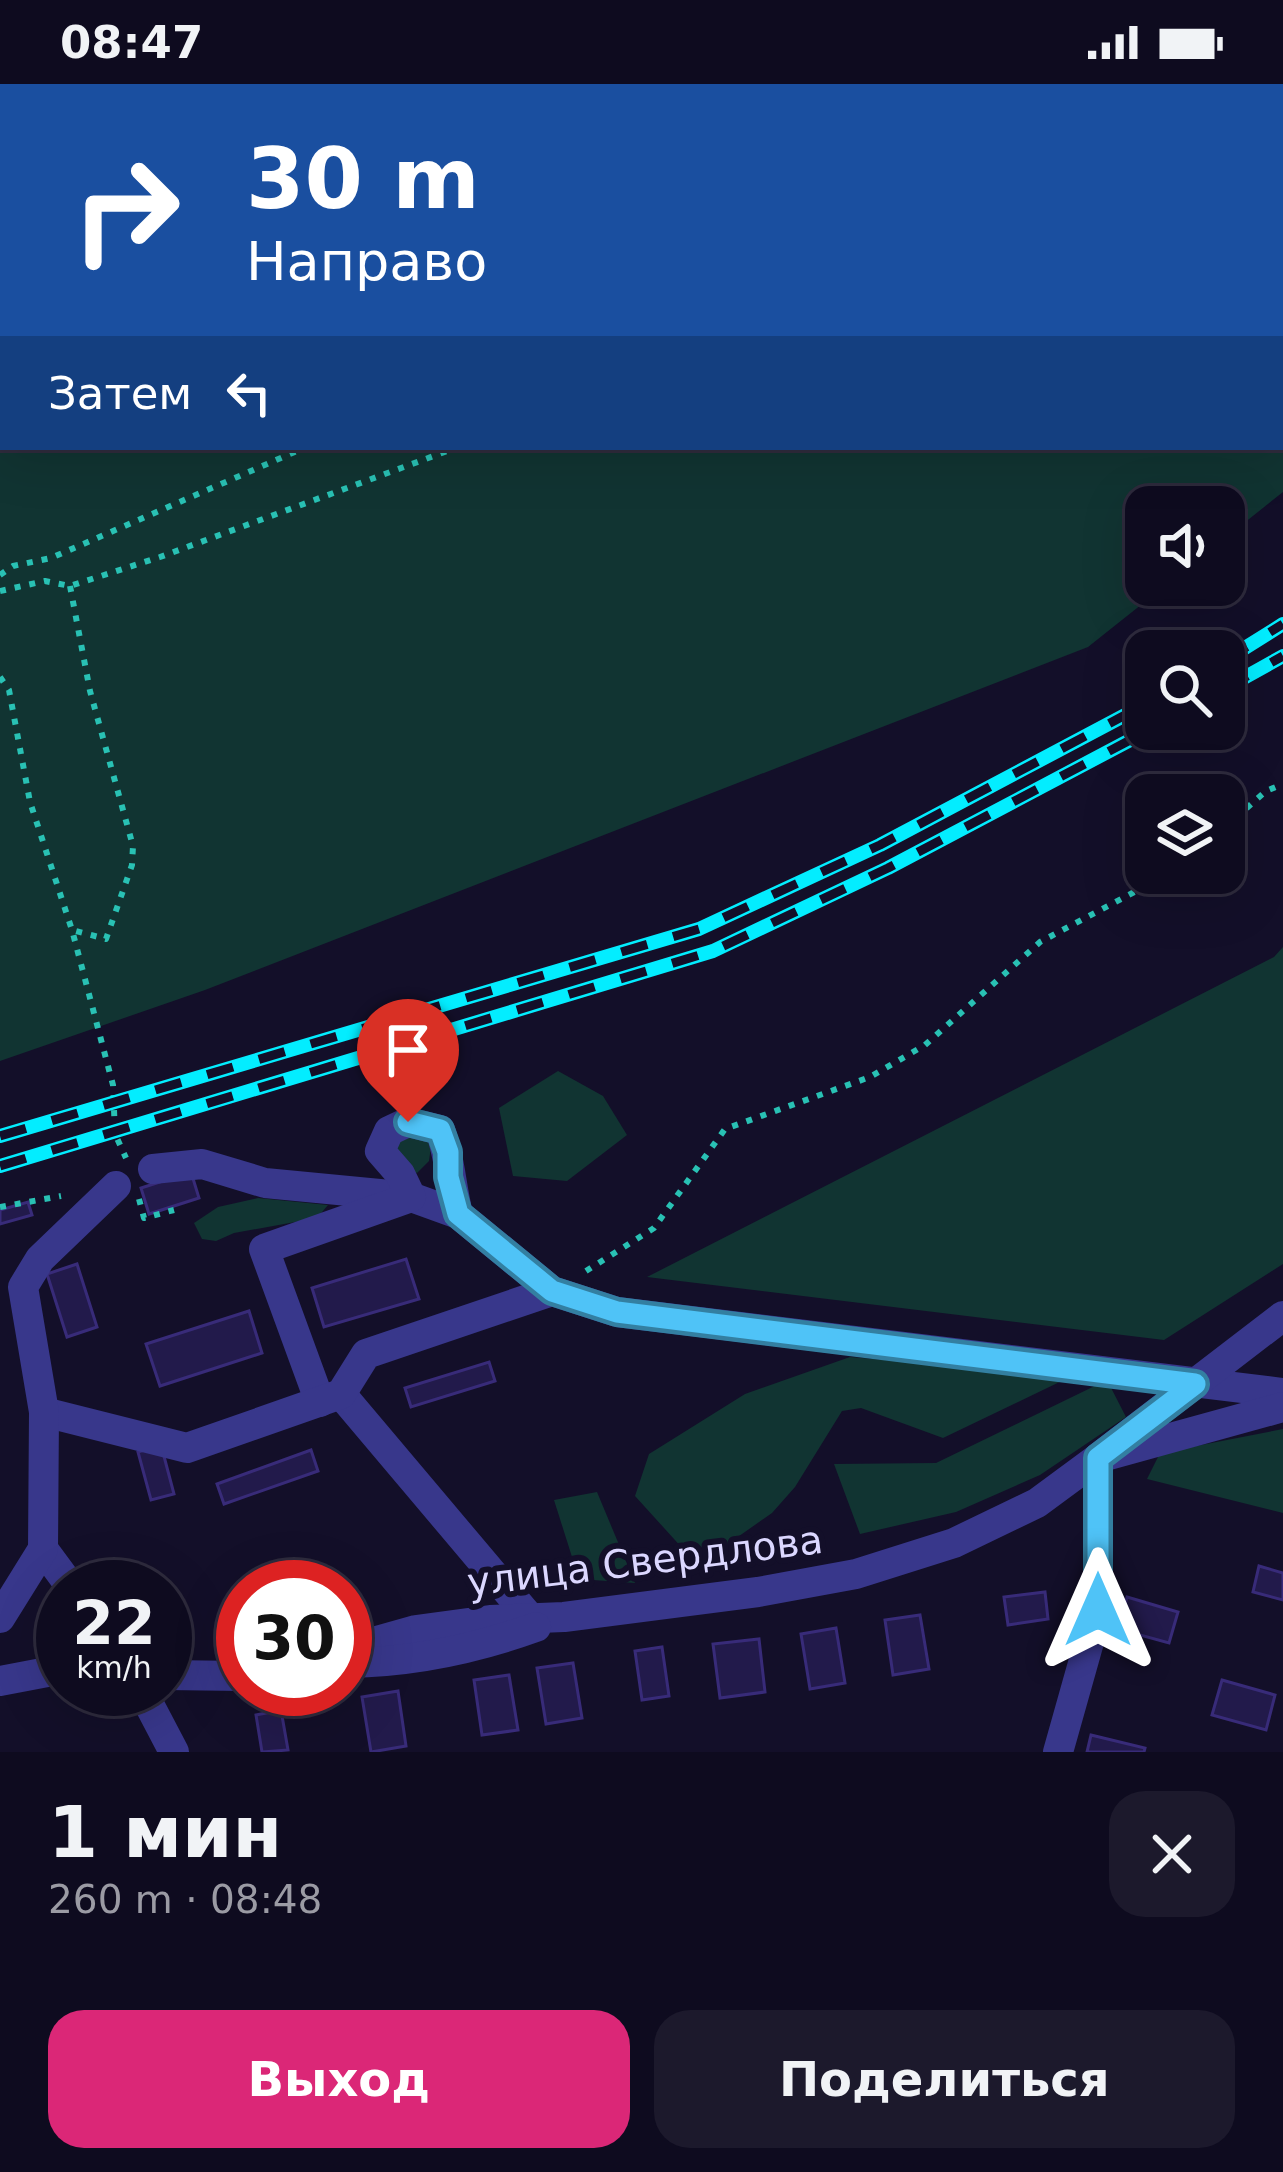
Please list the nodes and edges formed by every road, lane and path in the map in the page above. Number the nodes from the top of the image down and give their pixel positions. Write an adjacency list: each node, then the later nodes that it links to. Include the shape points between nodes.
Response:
1 (299, 450): 3 (path)
2 (450, 450): 4 (path)
3 (0, 574)
4 (70, 586): 5 (path, via 45,581); 10 (path, via 133,846 106,939)
5 (0, 591)
6 (0, 676): 10 (path)
7 (1283, 784): 8 (path)
8 (1245, 810)
9 (1130, 894): 14 (path, via 1040,942 926,1045 870,1077 725,1129 654,1228)
10 (72, 930): 11 (path, via 113,1085 115,1134)
11 (132, 1171): 12 (street, via 202,1164 265,1183); 20 (street, via 40,1259 23,1287)
12 (411, 1197): 13 (street); 13 (street, via 380,1150 389,1131 408,1122 440,1130); 18 (street, via 265,1249)
13 (458, 1214): 14 (street)
14 (552, 1291): 16 (street, via 617,1312); 18 (street, via 366,1354)
15 (1283, 1316): 16 (street)
16 (1195, 1384): 17 (street); 21 (street)
17 (1283, 1393)
18 (331, 1398): 20 (street, via 187,1448); 26 (street)
19 (1283, 1408): 21 (street, улица Свердлова)
20 (44, 1412): 22 (street)
21 (1098, 1458): 24 (street, улица Свердлова, via 1037,1503 954,1543 856,1574); 33 (street, via 1098,1610)
22 (44, 1549): 23 (street); 25 (street)
23 (52, 1560)
24 (564, 1617): 26 (street, улица Свердлова); 28 (street, via 487,1645)
25 (0, 1618)
26 (530, 1618): 27 (street, улица Свердлова)
27 (372, 1642)
28 (372, 1661)
29 (36, 1675): 30 (street)
30 (0, 1681)
31 (155, 1716): 32 (street)
32 (174, 1752)
33 (1058, 1752)

